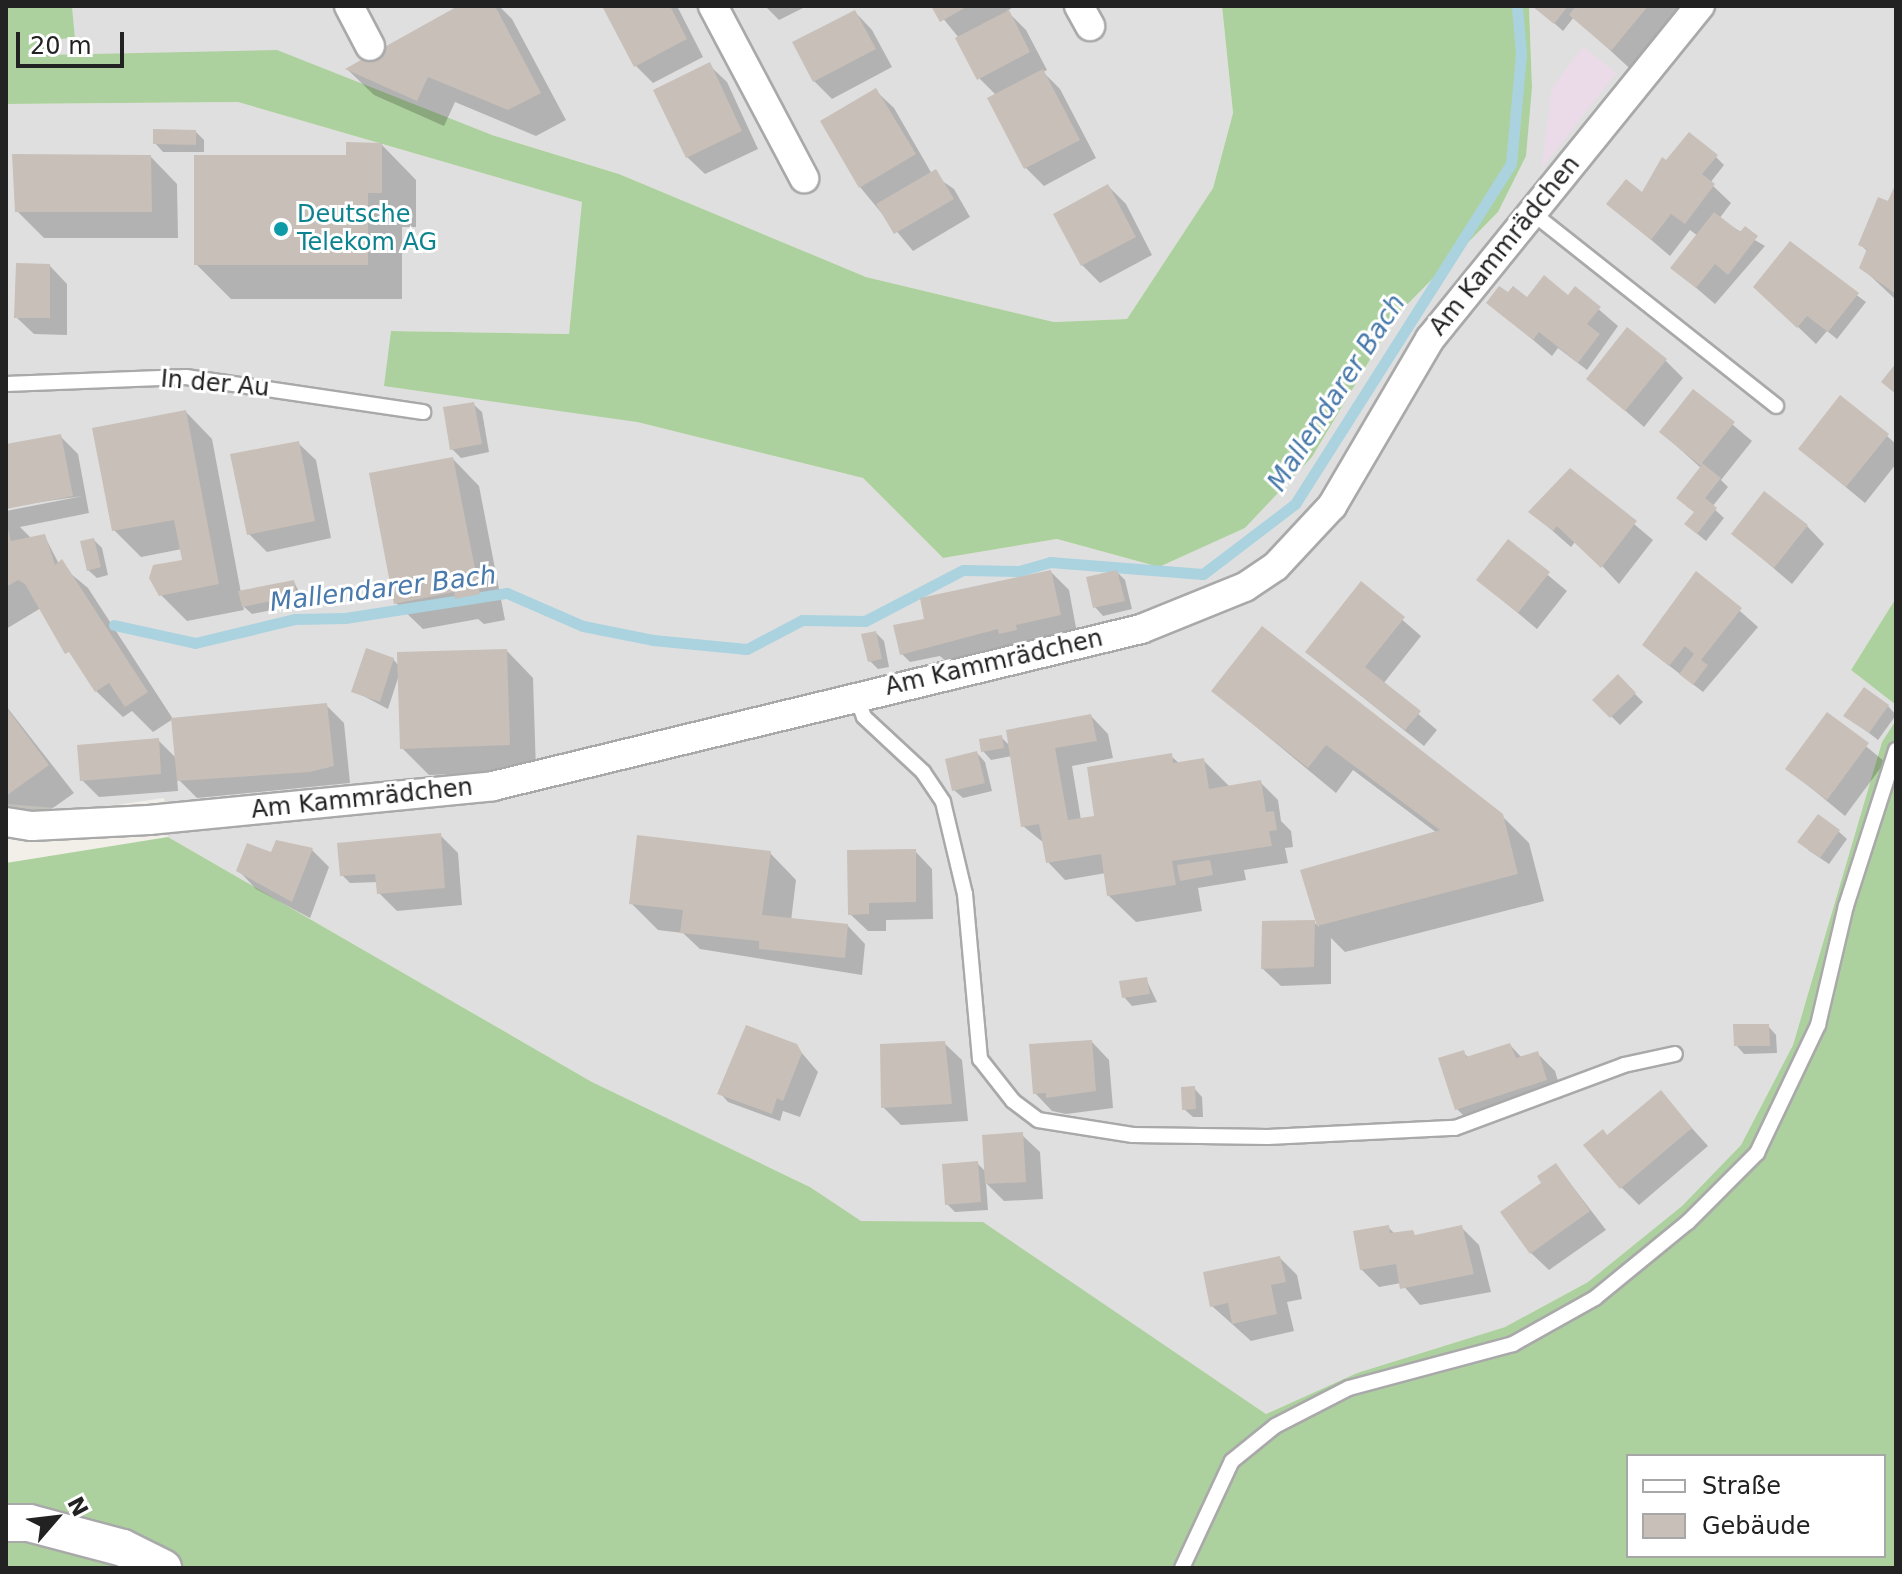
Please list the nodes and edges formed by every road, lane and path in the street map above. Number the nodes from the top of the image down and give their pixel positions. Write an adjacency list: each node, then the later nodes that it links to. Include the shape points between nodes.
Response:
1 (349, 6): 4 (street)
2 (713, 6): 5 (street)
3 (1700, 6): 6 (street, Am Kammrädchen, via 1615,105)
4 (370, 46)
5 (804, 178)
6 (1534, 214): 8 (lane); 10 (street, Am Kammrädchen, via 1430,339 1332,506 1276,566 1245,587 1141,629)
7 (6, 384): 9 (lane, In der Au, via 186,377)
8 (1776, 406)
9 (423, 412)
10 (856, 694): 12 (street, Am Kammrädchen, via 493,786 149,820 32,826); 13 (lane, via 864,717 923,772 943,802 965,894 980,1059 1013,1101 1038,1120 1133,1135 1268,1137 1455,1128 1624,1065)
11 (1896, 750): 16 (lane, via 1846,906 1818,1025 1757,1153 1688,1222 1595,1298 1513,1344 1349,1388 1275,1426 1232,1461)
12 (6, 822)
13 (1675, 1054)
14 (6, 1523): 15 (street, via 29,1523 123,1548)
15 (163, 1568)
16 (1182, 1568)

